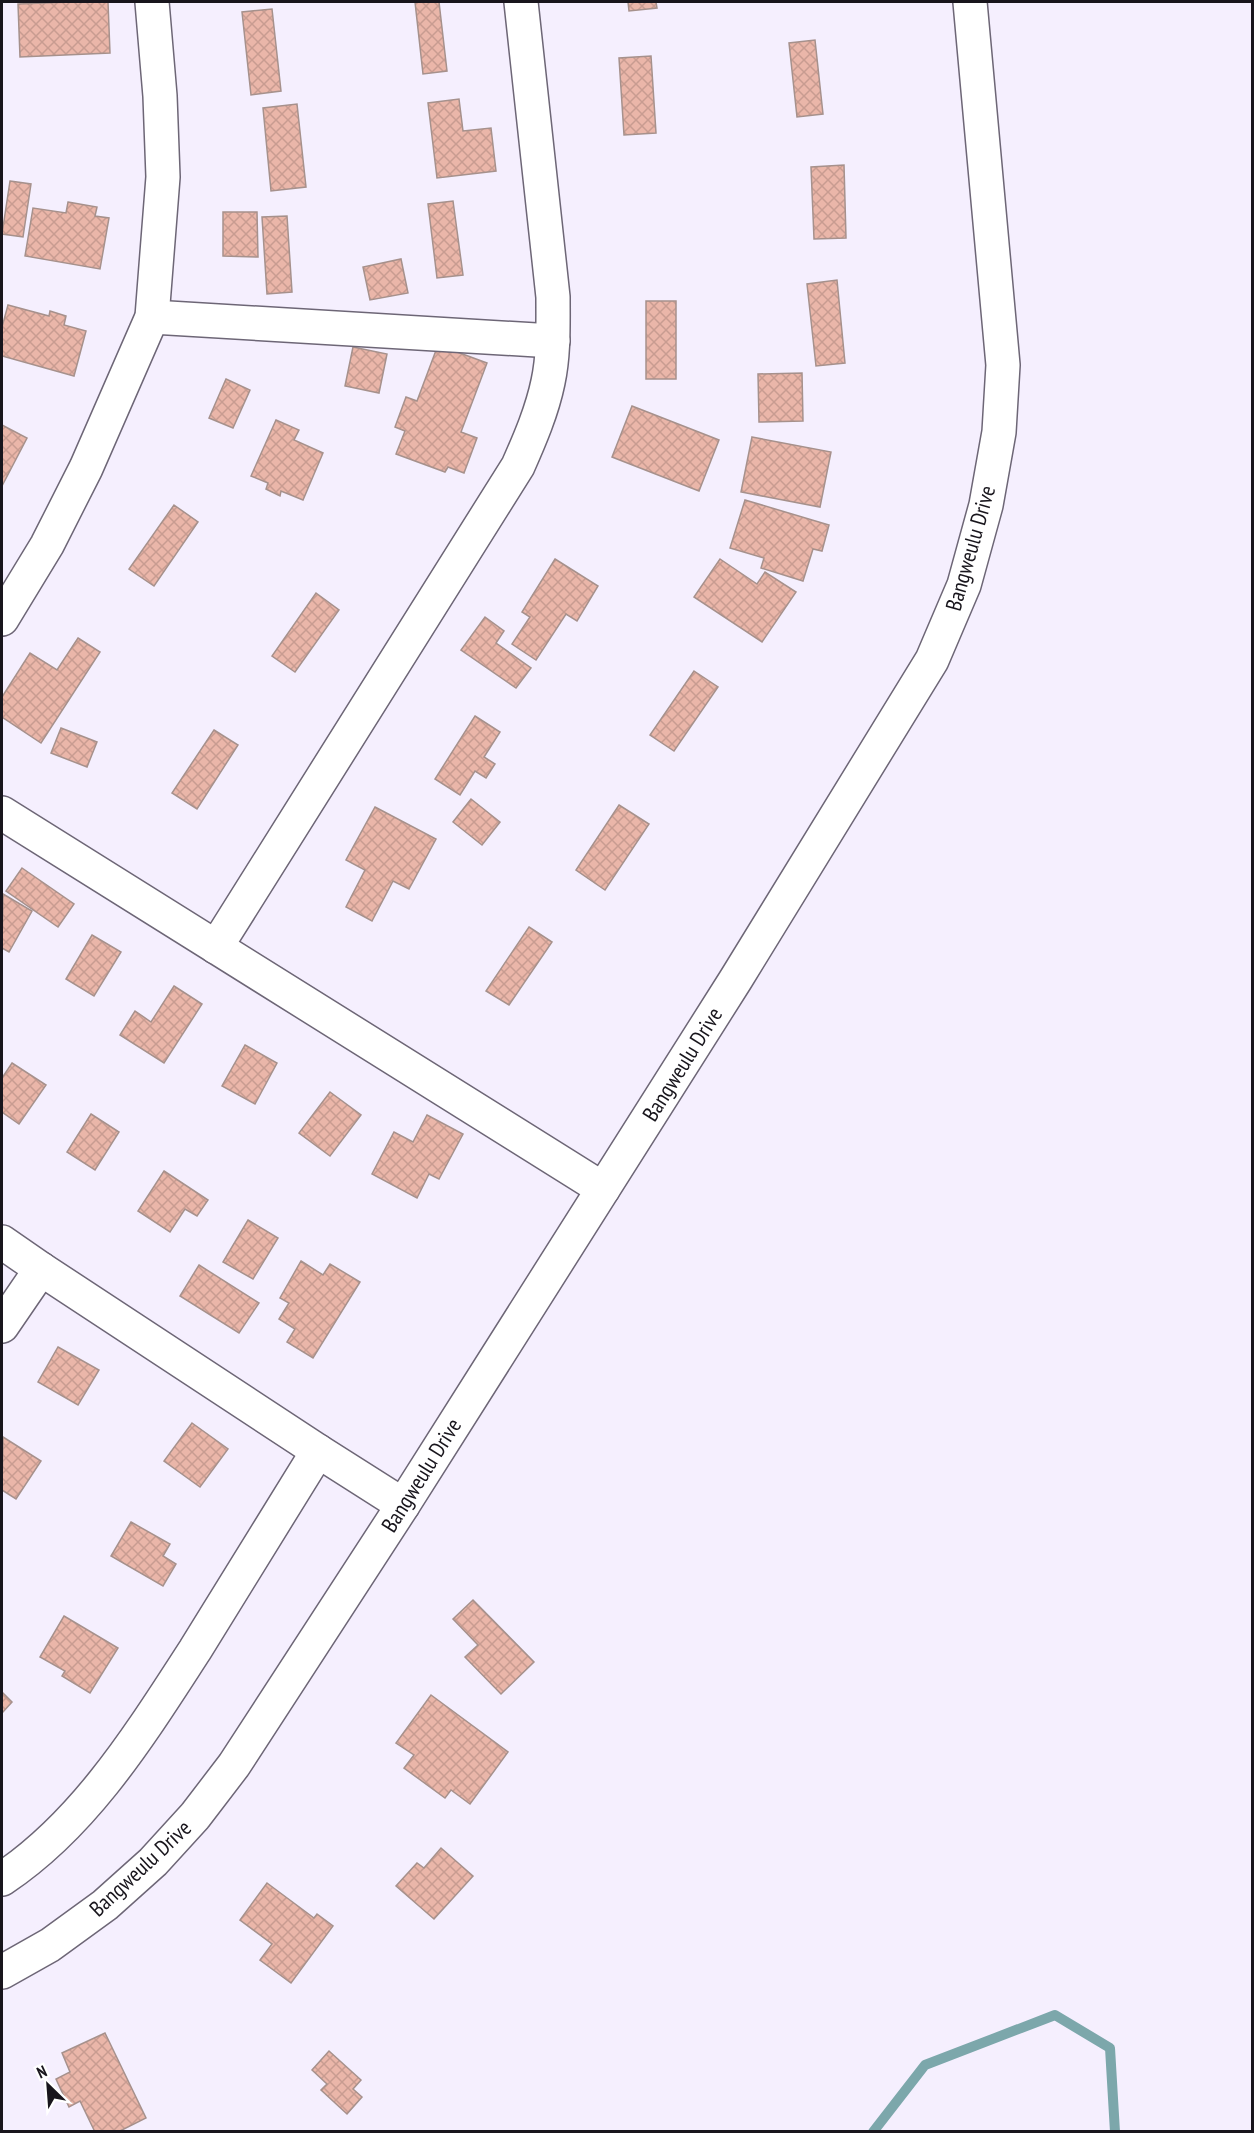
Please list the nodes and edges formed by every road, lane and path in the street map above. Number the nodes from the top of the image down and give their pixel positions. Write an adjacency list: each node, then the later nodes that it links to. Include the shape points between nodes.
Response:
1 (152, 2): 4 (street, via 163,177)
2 (521, 2): 5 (street, via 553,297)
3 (970, 2): 9 (street, Bangweulu Drive, via 1003,364 999,432 986,505 964,585 932,660)
4 (152, 317): 5 (street); 6 (street, via 86,468 47,545)
5 (553, 340): 8 (street, via 548,381 535,428 518,466)
6 (2, 619)
7 (2, 813): 8 (street)
8 (216, 947): 9 (street)
9 (603, 1189): 14 (street, Bangweulu Drive)
10 (2, 1242): 11 (street)
11 (41, 1269): 12 (street); 13 (street)
12 (2, 1326)
13 (318, 1451): 14 (street); 15 (street, via 149,1722 64,1828)
14 (403, 1505): 16 (street, Bangweulu Drive, via 234,1765 195,1816 153,1862 105,1905 50,1945)
15 (2, 1879)
16 (2, 1972)

